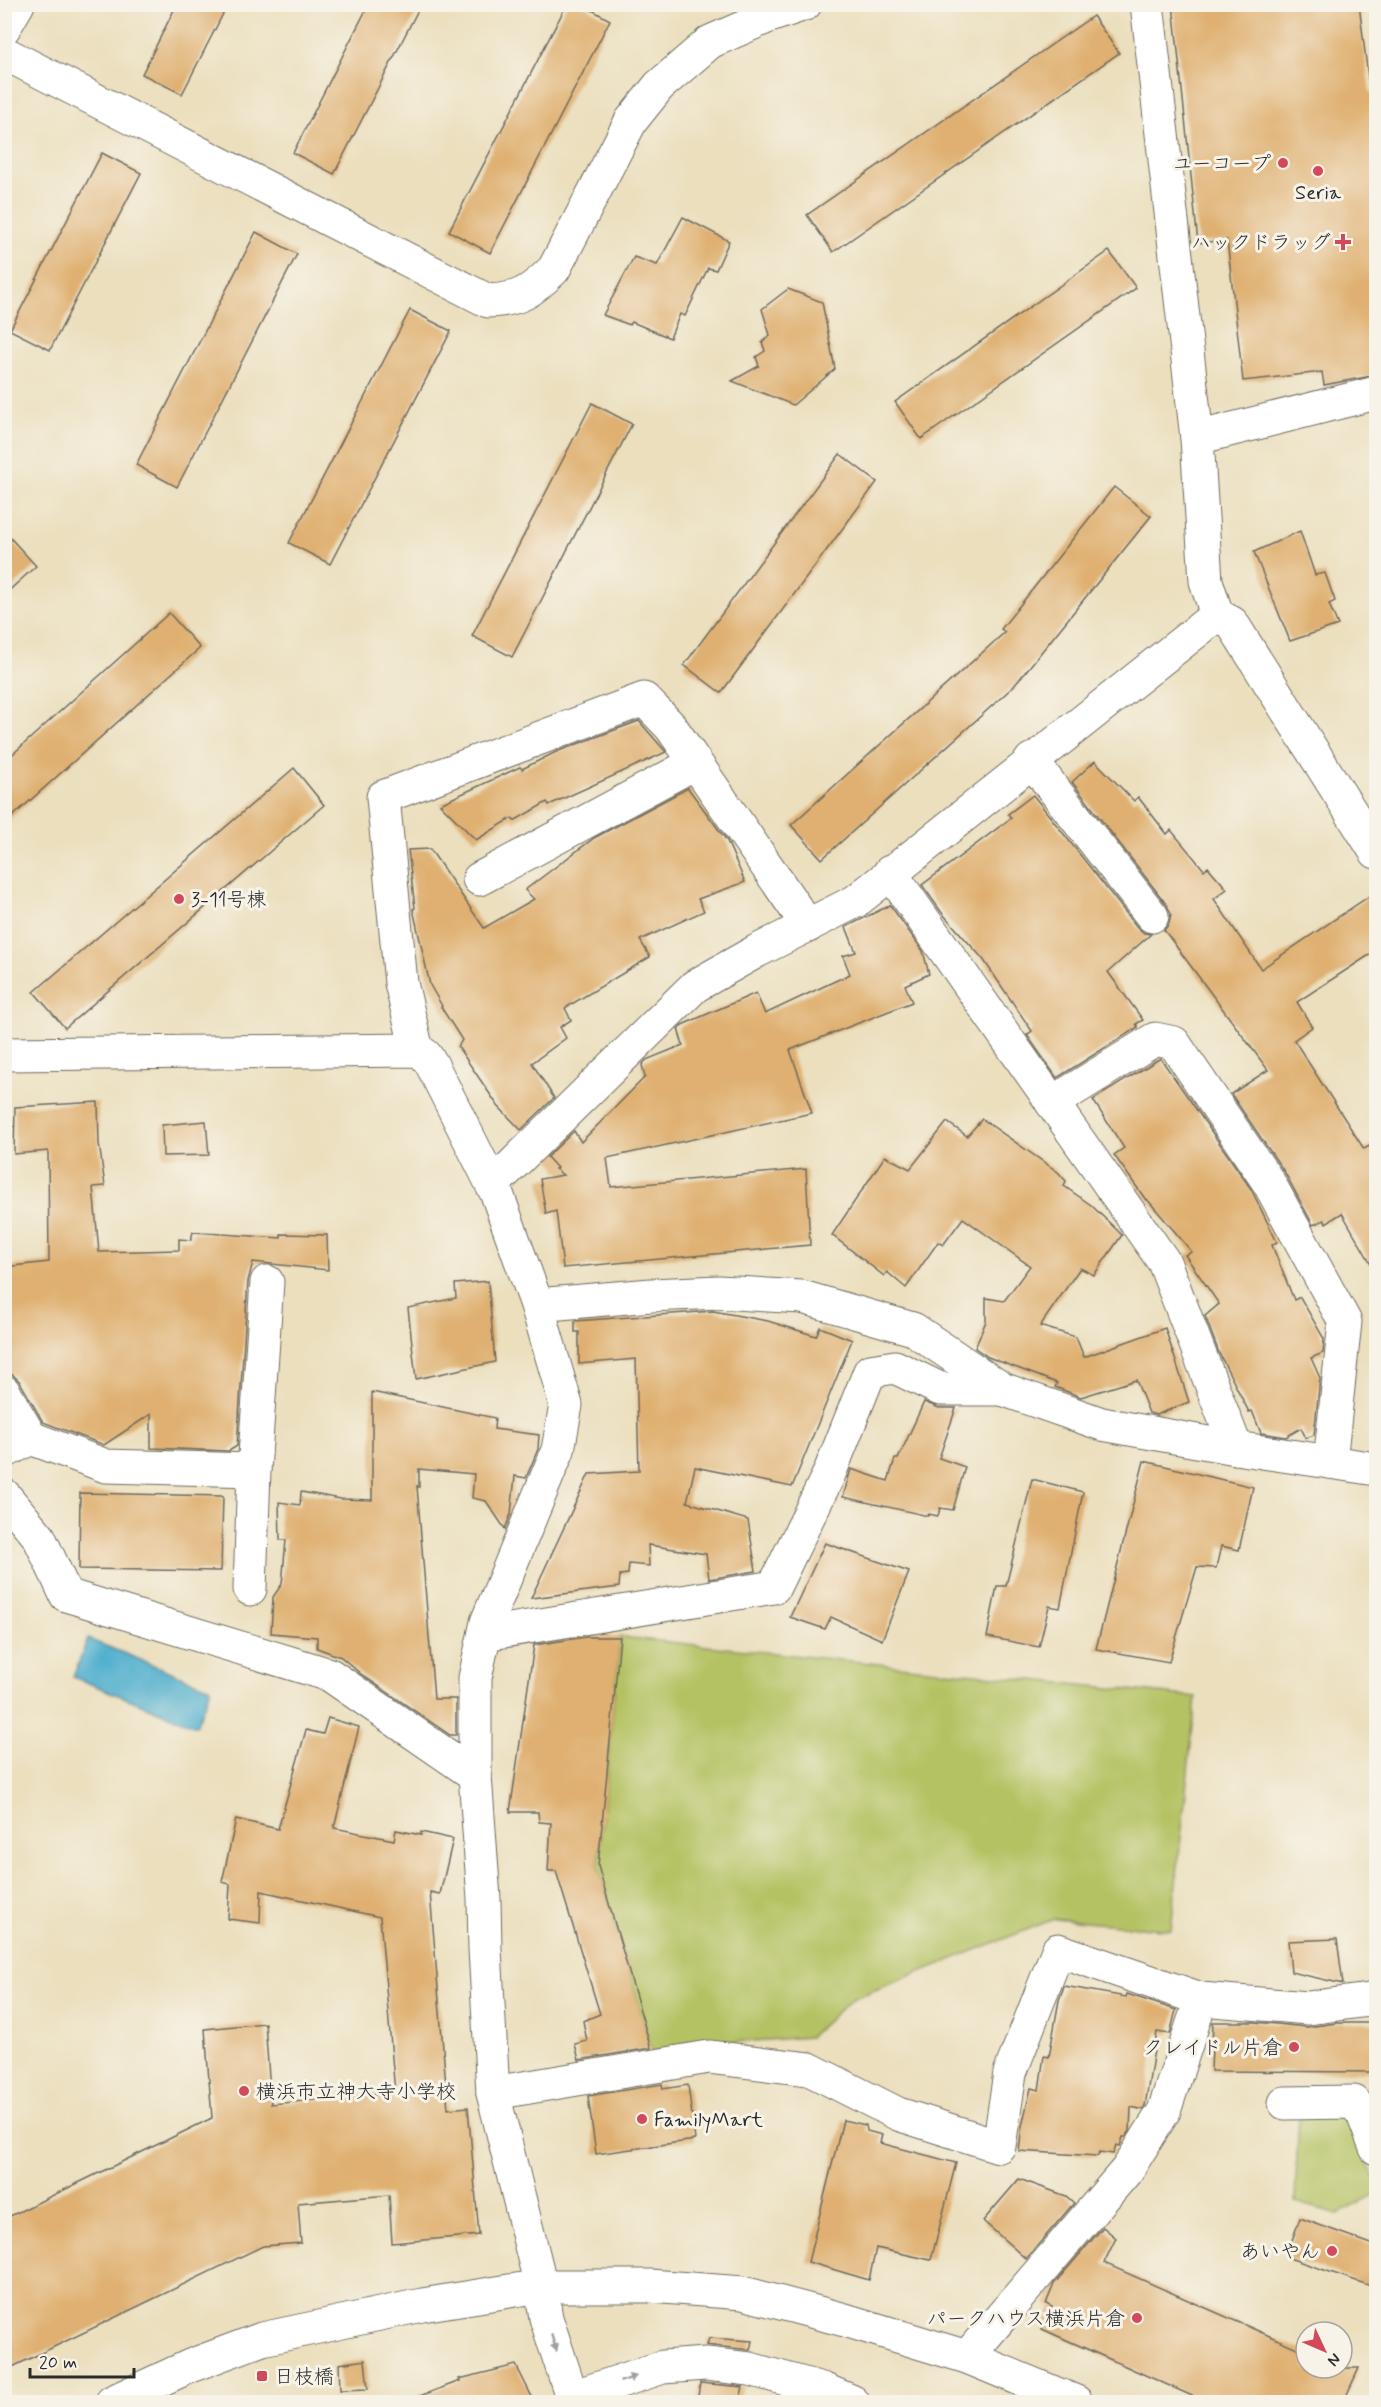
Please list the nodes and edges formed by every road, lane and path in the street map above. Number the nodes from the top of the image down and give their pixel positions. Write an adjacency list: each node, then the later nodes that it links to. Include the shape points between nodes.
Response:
1 (18, 4): 5 (street)
2 (805, 4): 4 (street)
3 (1147, 4): 8 (street)
4 (766, 11): 6 (street, via 710,42 659,86 631,121 554,269 536,287 509,300 488,301)
5 (4, 28)
6 (4, 53)
7 (1377, 393): 8 (street)
8 (1197, 438): 9 (street, via 1206,581)
9 (1217, 615): 10 (street); 12 (street, via 1232,623)
10 (1031, 760): 13 (street); 15 (street)
11 (695, 763): 14 (street); 16 (street); 17 (street, via 671,727 644,699 383,797 401,983)
12 (1377, 852)
13 (890, 872): 16 (street, via 856,901); 19 (street)
14 (479, 879)
15 (1152, 916)
16 (808, 926): 20 (street, via 695,986)
17 (417, 1050): 18 (street); 20 (street, via 431,1063)
18 (4, 1054)
19 (1052, 1103): 26 (street, via 1164,1262); 27 (street, via 1155,1039 1174,1043 1269,1183 1345,1322)
20 (492, 1185): 22 (street)
21 (267, 1282): 29 (street)
22 (537, 1305): 23 (street, via 719,1292 802,1297 913,1329); 32 (street, via 566,1405 558,1450)
23 (1002, 1389): 26 (street, via 1102,1424); 32 (street, via 940,1389 895,1367 870,1371 829,1474 774,1587)
24 (4, 1392): 25 (street)
25 (18, 1445): 29 (street, via 106,1466)
26 (1236, 1448): 27 (street)
27 (1330, 1462): 28 (street)
28 (1377, 1469)
29 (254, 1470): 31 (street)
30 (4, 1495): 33 (street, via 39,1537 66,1595 249,1643 330,1675)
31 (250, 1589)
32 (485, 1634): 33 (street, via 475,1678)
33 (475, 1775): 36 (street)
34 (1201, 1999): 35 (street, via 1308,2008); 36 (street, via 1058,1950 1010,2073 999,2146 898,2114 809,2069 709,2057); 41 (street, via 1164,2111 1127,2170)
35 (1377, 1999)
36 (493, 2093): 40 (street)
37 (1365, 2102): 38 (street); 39 (street, via 1363,2114)
38 (1285, 2103)
39 (1377, 2148)
40 (541, 2286): 41 (street, via 651,2286 743,2293); 42 (street, one-way to 42); 43 (street, via 422,2305 262,2339 190,2366)
41 (967, 2357): 45 (street)
42 (569, 2400): 44 (street, one-way to 44, via 663,2367 706,2364 750,2368 822,2389)
43 (112, 2403)
44 (853, 2403)
45 (1076, 2403)

